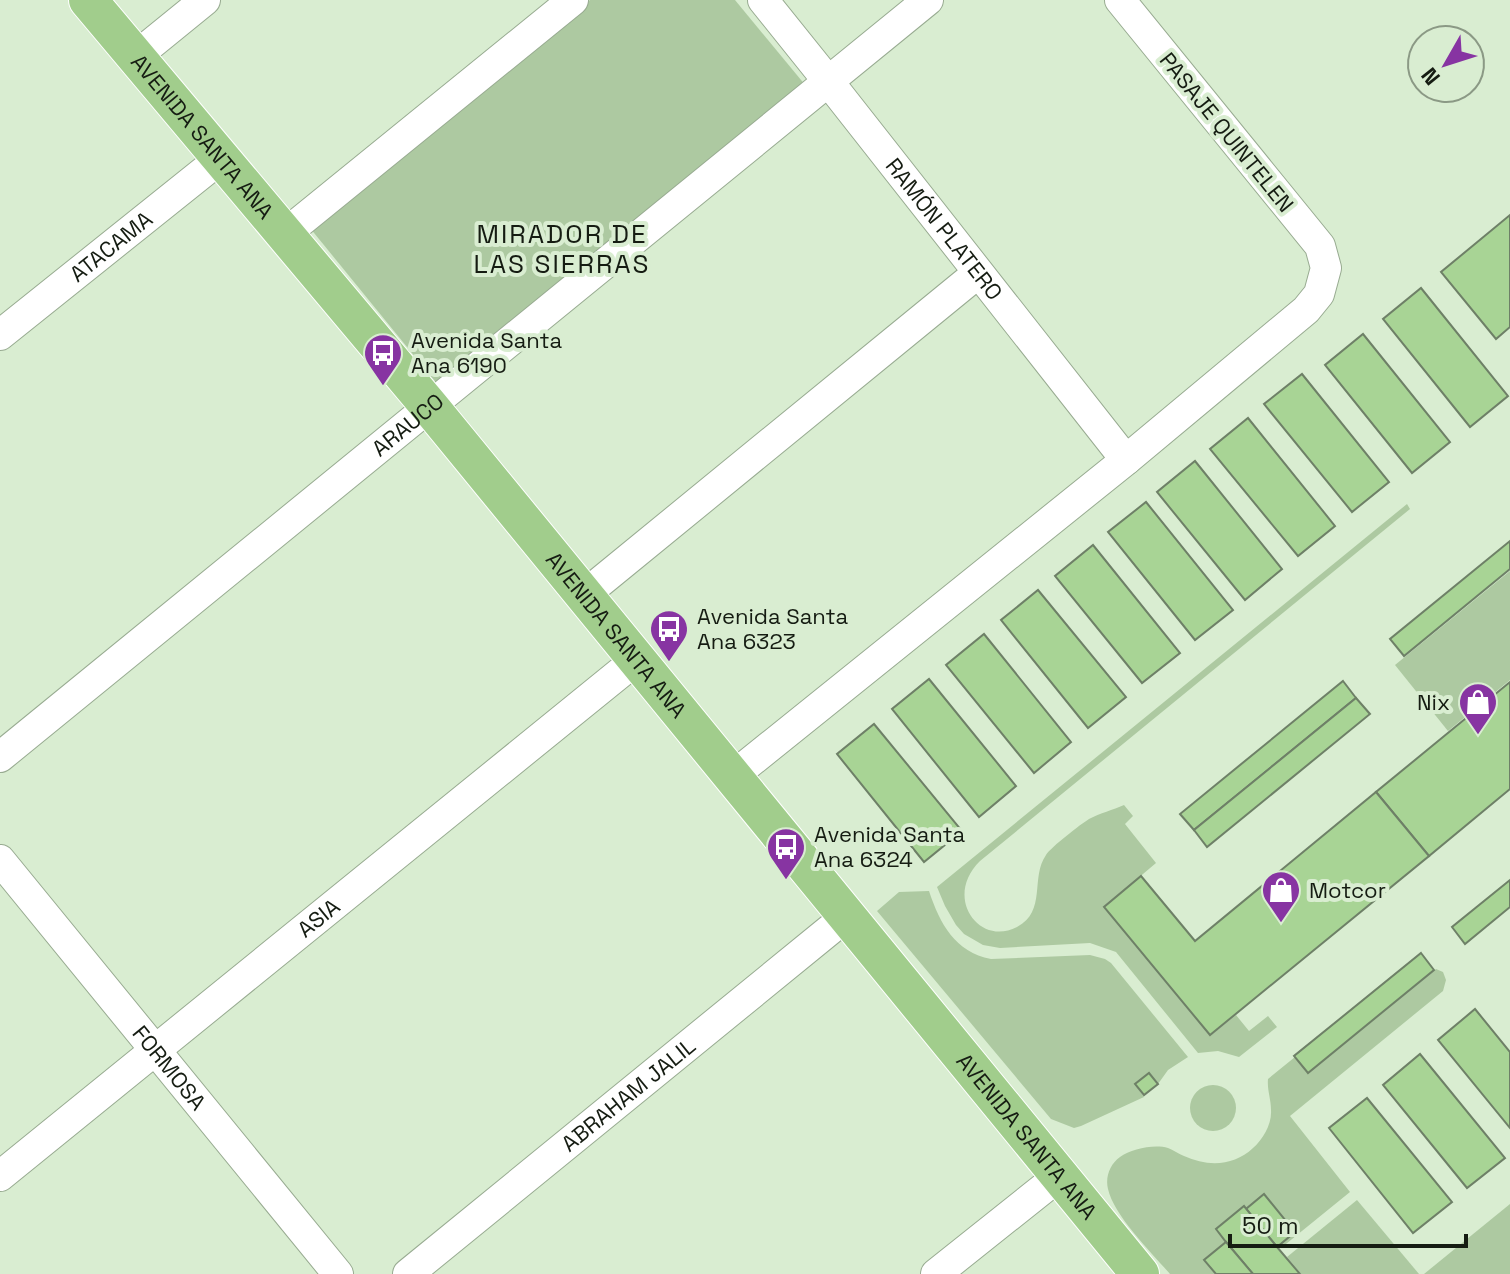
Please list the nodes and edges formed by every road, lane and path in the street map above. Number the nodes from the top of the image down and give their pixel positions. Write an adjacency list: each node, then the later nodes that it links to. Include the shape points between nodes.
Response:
1 (88, 0): 7 (main road, AVENIDA SANTA ANA)
2 (205, 0): 7 (street)
3 (573, 0): 10 (street)
4 (763, 0): 8 (street, RAMÓN PLATERO)
5 (928, 0): 8 (street, ARAUCO)
6 (1120, 0): 14 (street, PASAJE QUINTELEN, via 1320,246 1326,268 1319,294 1306,310)
7 (135, 57): 9 (main road, AVENIDA SANTA ANA)
8 (828, 81): 11 (street, RAMÓN PLATERO); 13 (street, ARAUCO)
9 (221, 158): 10 (main road, AVENIDA SANTA ANA); 12 (street, ATACAMA)
10 (285, 234): 13 (main road, AVENIDA SANTA ANA)
11 (978, 273): 14 (street, RAMÓN PLATERO); 15 (street)
12 (0, 335)
13 (430, 407): 15 (main road, AVENIDA SANTA ANA); 17 (street, ARAUCO)
14 (1126, 460): 18 (street)
15 (583, 596): 16 (main road, AVENIDA SANTA ANA)
16 (636, 660): 18 (main road, AVENIDA SANTA ANA); 21 (street, ASIA)
17 (0, 757)
18 (733, 776): 20 (main road, AVENIDA SANTA ANA)
19 (0, 860): 21 (street, FORMOSA)
20 (848, 915): 23 (main road, AVENIDA SANTA ANA); 25 (street, ABRAHAM JALIL)
21 (155, 1050): 22 (street, ASIA); 24 (street, FORMOSA)
22 (0, 1176)
23 (1059, 1176): 26 (street); 27 (main road, AVENIDA SANTA ANA)
24 (338, 1274)
25 (408, 1274)
26 (936, 1274)
27 (1140, 1274)

